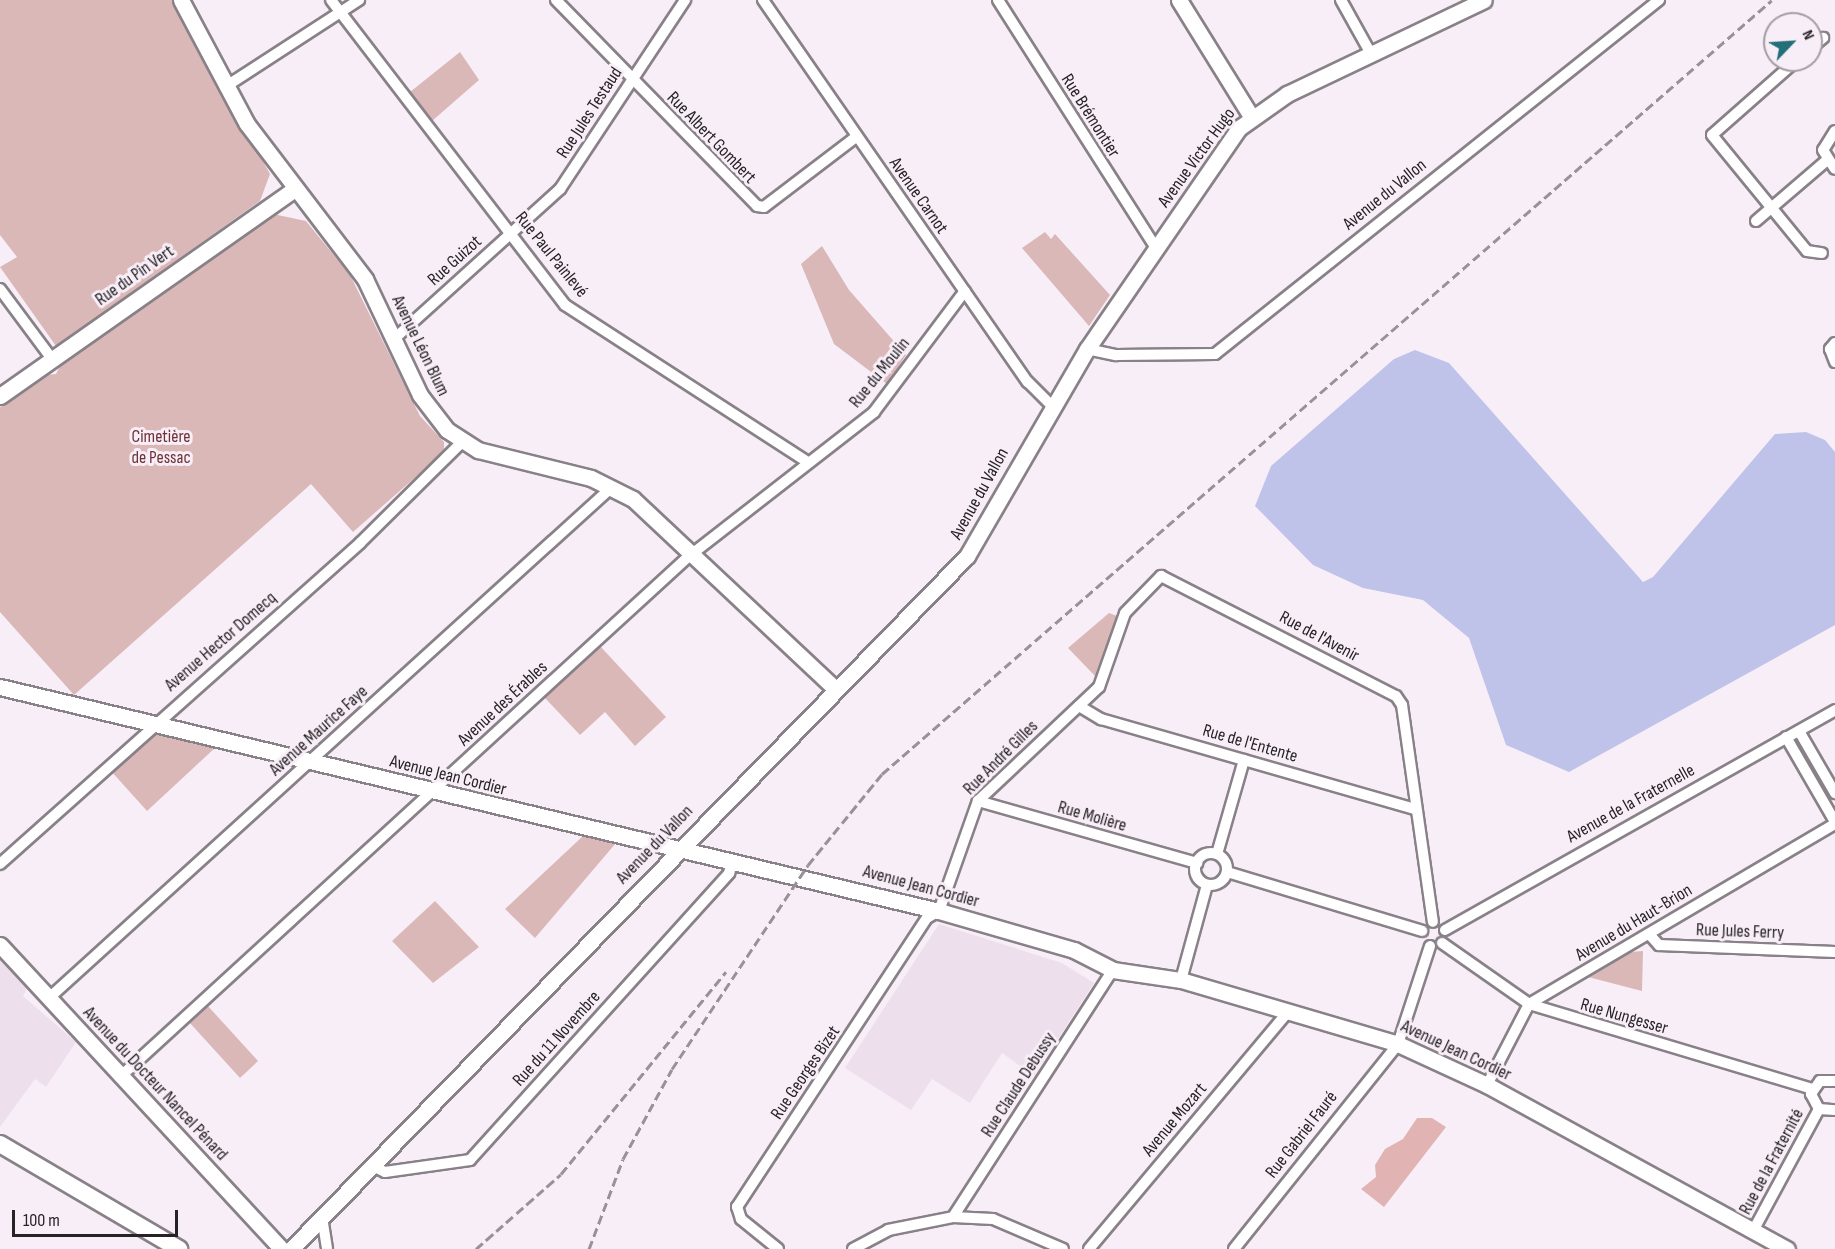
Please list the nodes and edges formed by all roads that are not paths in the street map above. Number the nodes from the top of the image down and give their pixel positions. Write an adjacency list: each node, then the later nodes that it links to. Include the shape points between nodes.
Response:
1 (181, 0): 16 (street, Avenue Léon Blum)
2 (331, 0): 12 (street, Rue Paul Painlevé)
3 (360, 0): 12 (street)
4 (556, 0): 15 (street, Rue Albert Gombert)
5 (686, 0): 15 (street, Rue Jules Testaud)
6 (763, 0): 19 (street, Avenue Carnot)
7 (998, 0): 26 (street, Rue Brémontier)
8 (1179, 0): 17 (street)
9 (1341, 0): 13 (street)
10 (1484, 0): 13 (street, Avenue Victor Hugo)
11 (1659, 0): 32 (street, Avenue du Vallon, via 1215,354 1105,355)
12 (340, 13): 16 (street); 25 (street, Rue Paul Painlevé)
13 (1370, 52): 17 (street, Avenue Victor Hugo)
14 (1783, 72): 23 (street, via 1712,135)
15 (632, 80): 19 (street, Rue Albert Gombert, via 757,206 764,207); 25 (street, Rue Jules Testaud, via 560,189)
16 (225, 87): 22 (street, Avenue Léon Blum)
17 (1251, 116): 26 (street, Avenue Victor Hugo)
18 (1835, 131): 20 (street, via 1823,144)
19 (856, 137): 29 (street, Avenue Carnot)
20 (1826, 161): 21 (street); 23 (street)
21 (1835, 169)
22 (294, 189): 30 (street, Avenue Léon Blum, via 365,279); 33 (street, Rue du Pin Vert)
23 (1771, 208): 24 (street); 27 (street, via 1807,251)
24 (1756, 220)
25 (510, 233): 30 (street, Rue Guizot); 38 (street, Rue Paul Painlevé, via 565,305)
26 (1156, 249): 32 (street, Avenue Victor Hugo)
27 (1822, 253)
28 (0, 289): 33 (street)
29 (965, 291): 36 (street, Avenue Carnot, via 1028,382); 38 (street, Rue du Moulin, via 874,412)
30 (394, 339): 37 (street, Avenue Léon Blum, via 427,407)
31 (1835, 343): 34 (street, via 1830,350)
32 (1087, 349): 36 (street, Avenue du Vallon)
33 (52, 359): 35 (street, Rue du Pin Vert)
34 (1835, 363)
35 (0, 396)
36 (1052, 406): 42 (street, Avenue du Vallon, via 967,556)
37 (461, 443): 39 (street); 45 (street, Avenue Hector Domecq, via 360,543)
38 (808, 462): 40 (street, Avenue des Érables)
39 (612, 487): 40 (street, via 633,499); 49 (street, Avenue Maurice Faye)
40 (692, 553): 42 (street); 50 (street, Avenue des Érables)
41 (0, 687): 45 (street, Avenue Jean Cordier)
42 (834, 688): 55 (street, Avenue du Vallon)
43 (1079, 706): 48 (street, Rue de l'Entente, via 1101,719); 52 (street, Rue André Gilles); 53 (street, Rue de l'Avenir, via 1099,687 1125,613 1161,576 1173,578 1396,696 1402,705)
44 (1835, 711): 46 (street, Avenue de la Fraternelle)
45 (153, 723): 49 (street, Avenue Jean Cordier); 59 (street, Avenue Hector Domecq)
46 (1799, 731): 47 (street, Avenue de la Fraternelle); 51 (street)
47 (1786, 738): 54 (street); 65 (street, Avenue de la Fraternelle)
48 (1244, 760): 53 (street, Rue de l'Entente); 56 (street)
49 (310, 762): 50 (street, Avenue Jean Cordier); 73 (street, Avenue Maurice Faye)
50 (432, 792): 55 (street, Avenue Jean Cordier); 77 (street, Avenue des Érables)
51 (1835, 793)
52 (978, 801): 58 (street, Rue Molière); 62 (street, Rue André Gilles)
53 (1414, 809): 63 (street, Rue de l'Avenir)
54 (1835, 823): 66 (street, Avenue du Haut-Brion)
55 (677, 850): 57 (street, Avenue Jean Cordier); 84 (street, Avenue du Vallon)
56 (1217, 854): 58 (street); 60 (street)
57 (732, 863): 62 (street, Avenue Jean Cordier); 84 (street, Rue du 11 Novembre, via 729,873 470,1160 384,1172)
58 (1197, 863): 61 (street, via 1198,879)
59 (0, 864)
60 (1227, 872): 61 (street, via 1222,881); 64 (street)
61 (1207, 885): 72 (street)
62 (939, 911): 71 (street, Avenue Jean Cordier, via 1074,950); 92 (street, Rue Georges Bizet, via 927,918 737,1207 741,1219)
63 (1433, 922): 64 (street); 65 (street)
64 (1422, 930): 69 (street)
65 (1445, 930): 67 (street)
66 (1649, 934): 70 (street, Rue Jules Ferry, via 1659,945); 74 (street, Avenue du Haut-Brion)
67 (1442, 943): 69 (street); 74 (street, Rue Nungesser)
68 (0, 945): 73 (street, Avenue du Docteur Nancel Pénard)
69 (1430, 946): 76 (street)
70 (1835, 952)
71 (1113, 970): 72 (street, Avenue Jean Cordier); 86 (street, Rue Claude Debussy)
72 (1181, 980): 75 (street, Avenue Jean Cordier)
73 (49, 998): 77 (street, Avenue du Docteur Nancel Pénard)
74 (1529, 1004): 79 (street); 80 (street, Rue Nungesser)
75 (1287, 1013): 76 (street, Avenue Jean Cordier); 95 (street, Avenue Mozart)
76 (1398, 1044): 79 (street, Avenue Jean Cordier); 96 (street, Rue Gabriel Fauré, via 1386,1053)
77 (121, 1076): 89 (street, Avenue du Docteur Nancel Pénard)
78 (1835, 1081): 80 (street, via 1820,1081)
79 (1487, 1085): 87 (street, Avenue Jean Cordier)
80 (1813, 1089): 81 (street)
81 (1819, 1109): 82 (street); 87 (street, Rue de la Fraternité)
82 (1835, 1110)
83 (0, 1144): 88 (main road)
84 (373, 1166): 85 (street, Avenue du Vallon)
85 (322, 1217): 90 (street, Avenue du Vallon); 91 (street)
86 (953, 1217): 93 (street, via 888,1230); 94 (street, via 1010,1224)
87 (1753, 1231): 97 (street, Avenue Jean Cordier)
88 (179, 1249)
89 (282, 1249)
90 (291, 1249)
91 (327, 1249)
92 (778, 1249)
93 (853, 1249)
94 (1063, 1249)
95 (1089, 1249)
96 (1234, 1249)
97 (1787, 1249)

